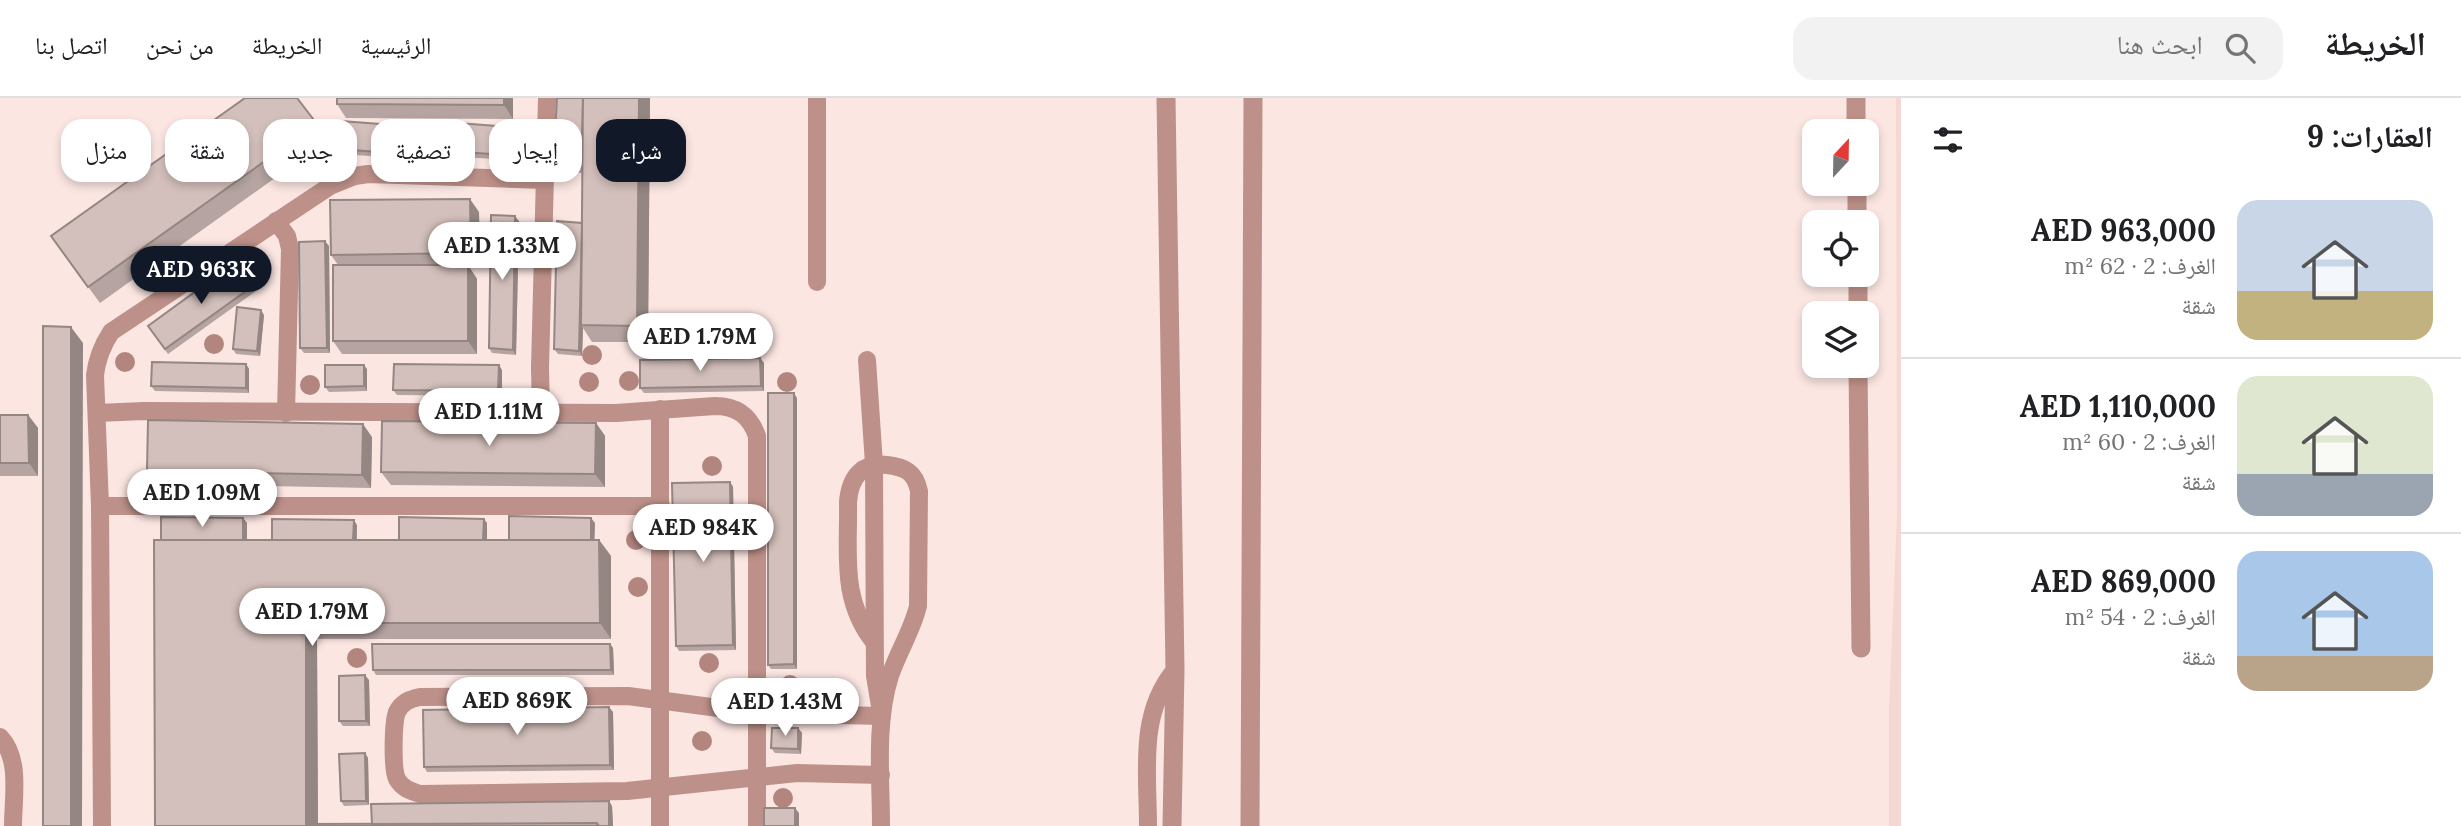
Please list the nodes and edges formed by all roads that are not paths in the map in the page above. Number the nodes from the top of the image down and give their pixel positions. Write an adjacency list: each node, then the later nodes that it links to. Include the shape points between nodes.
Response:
1 (547, 98): 6 (lane)
2 (817, 98): 11 (lane)
3 (1166, 98): 23 (street)
4 (1252, 98): 38 (street)
5 (1856, 98): 7 (street)
6 (546, 119)
7 (1856, 119)
8 (489, 178): 10 (lane, via 355,176 330,186)
9 (544, 182): 17 (lane)
10 (276, 221): 15 (lane, via 111,332 97,360); 16 (lane, via 290,249)
11 (817, 282)
12 (867, 360): 18 (lane)
13 (1858, 378): 22 (street)
14 (660, 410): 17 (lane); 20 (lane); 25 (lane, via 727,406 746,416 757,436)
15 (97, 412): 16 (lane); 19 (lane)
16 (286, 413): 17 (lane)
17 (541, 413)
18 (874, 464): 21 (lane); 21 (lane, via 854,478 848,502 850,594 859,620); 26 (lane, via 907,470 919,491 918,606 890,675)
19 (100, 506): 20 (lane); 32 (lane)
20 (661, 506): 24 (lane)
21 (874, 642): 26 (lane)
22 (1861, 648)
23 (1175, 670): 36 (lane, via 1158,694 1150,721); 37 (street)
24 (659, 700): 25 (lane); 30 (lane); 30 (lane, via 628,696 411,699 403,703 395,719 394,771 403,787 420,793)
25 (756, 713): 26 (lane); 29 (lane)
26 (882, 716): 28 (lane)
27 (0, 737): 31 (lane, via 13,758)
28 (881, 775): 29 (lane); 35 (lane)
29 (755, 777): 30 (lane); 34 (lane)
30 (659, 788): 33 (lane)
31 (13, 826)
32 (102, 826)
33 (660, 826)
34 (757, 826)
35 (881, 826)
36 (1148, 826)
37 (1172, 826)
38 (1250, 826)

